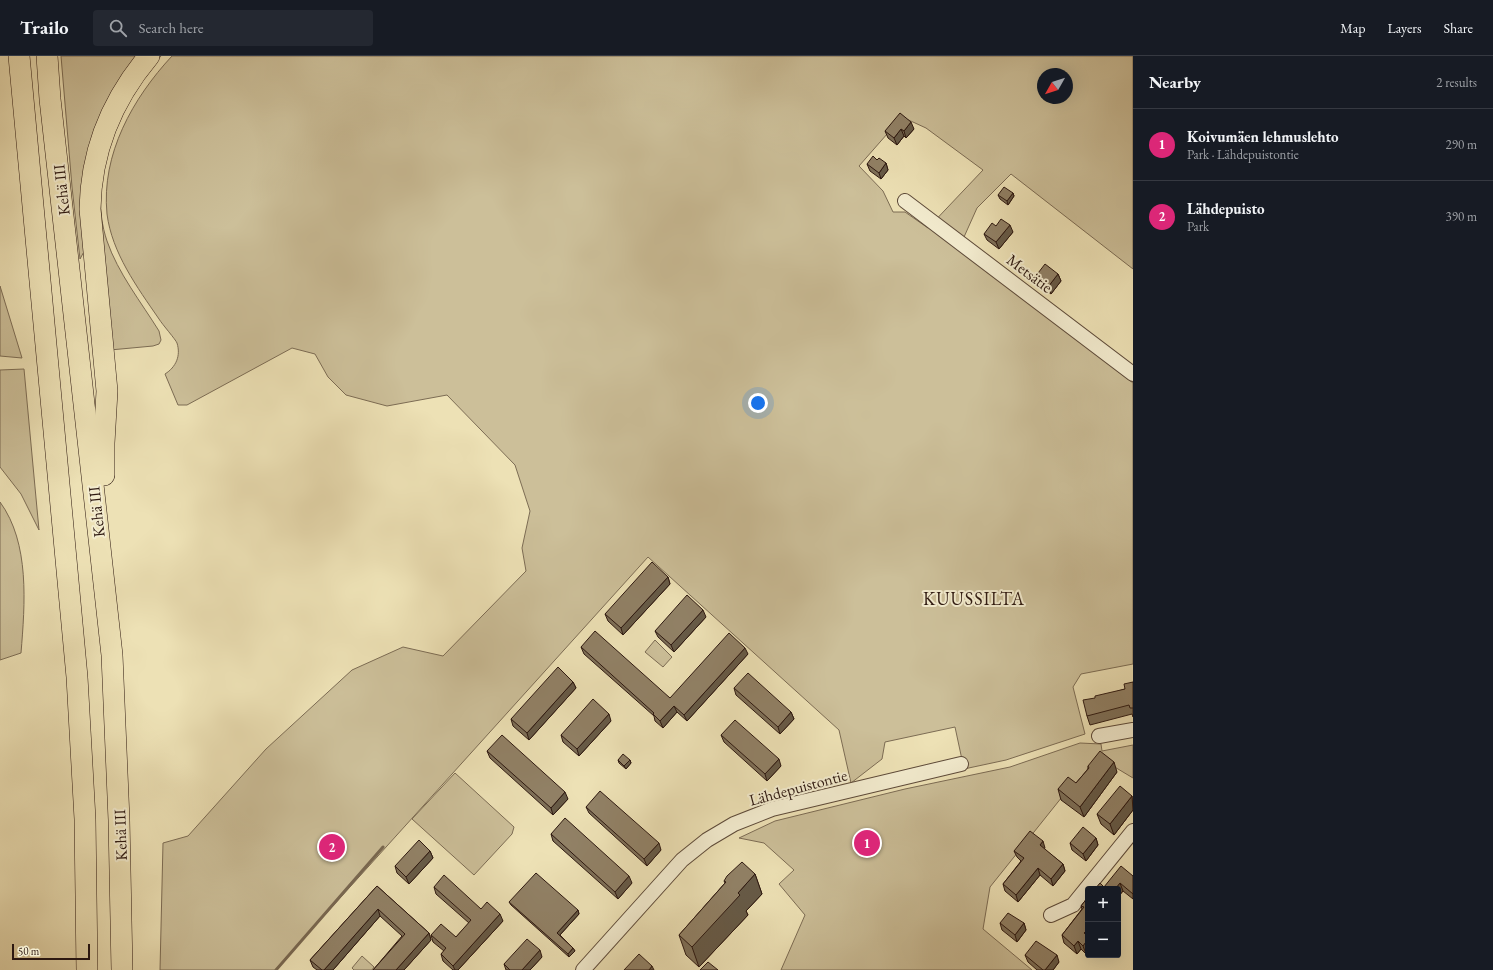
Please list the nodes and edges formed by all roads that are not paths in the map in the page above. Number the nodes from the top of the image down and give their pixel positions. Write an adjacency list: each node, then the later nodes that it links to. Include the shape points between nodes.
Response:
1 (4, 56): 6 (highway)
2 (19, 56): 6 (highway, Kehä III)
3 (47, 56): 7 (highway, Kehä III)
4 (56, 56): 7 (highway)
5 (149, 56): 10 (highway, via 126,86 109,118 97,153 90,192 107,391 104,484 115,586)
6 (27, 146): 16 (highway, Kehä III, via 77,677 85,819)
7 (56, 150): 10 (highway, Kehä III)
8 (905, 200): 9 (street, Metsätie)
9 (1133, 374)
10 (112, 655): 17 (highway, Kehä III, via 120,820)
11 (1133, 730): 12 (street)
12 (1099, 736)
13 (961, 764): 18 (street, Lähdepuistontie, via 772,809 724,829 682,860)
14 (1133, 831): 15 (street, via 1073,904)
15 (1051, 915)
16 (87, 970)
17 (122, 970)
18 (583, 970)

